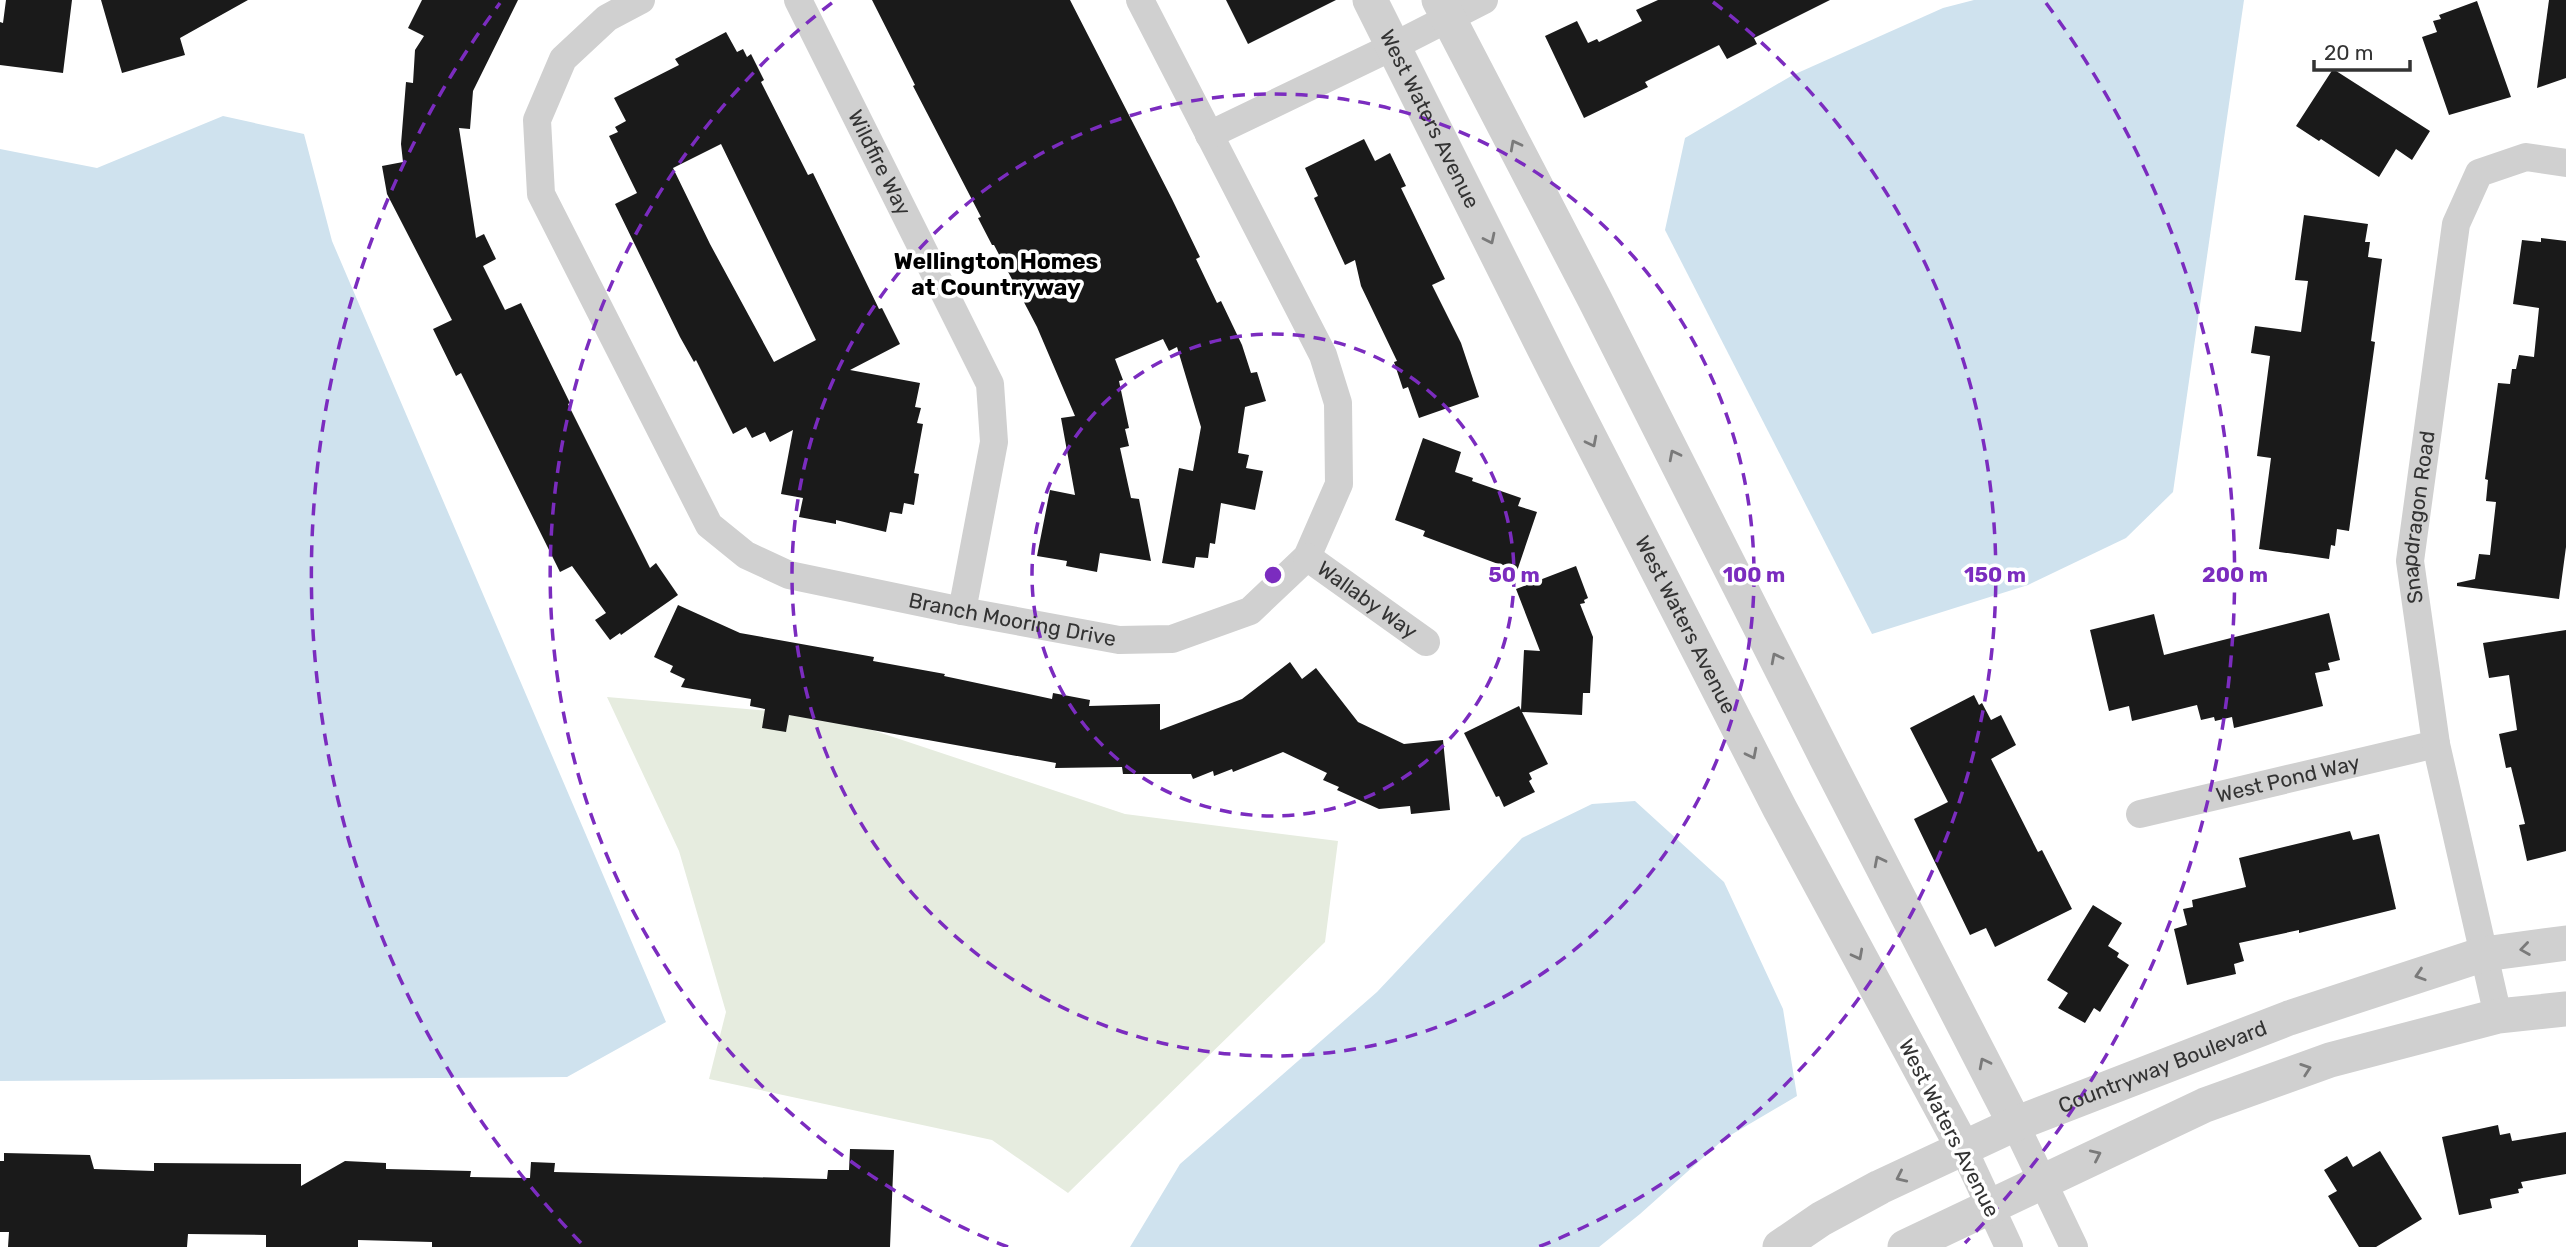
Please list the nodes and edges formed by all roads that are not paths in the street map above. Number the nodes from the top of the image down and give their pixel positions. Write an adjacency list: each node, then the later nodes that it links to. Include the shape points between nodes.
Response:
1 (641, 0): 11 (street, Branch Mooring Drive, via 607,18 563,59 537,120 541,194 709,525 746,555 789,575)
2 (798, 0): 11 (street, Wildfire Way, via 990,384 994,442)
3 (1140, 0): 8 (street, Branch Mooring Drive)
4 (1370, 0): 7 (street, West Waters Avenue)
5 (1484, 0): 6 (street)
6 (1444, 9): 7 (street); 19 (street, one-way to 6)
7 (1394, 46): 8 (street); 20 (street, West Waters Avenue, one-way to 20, via 1774,797)
8 (1209, 135): 10 (street, Branch Mooring Drive, via 1323,355 1338,403 1339,484)
9 (2566, 163): 13 (street, Snapdragon Road, via 2526,157 2479,173 2456,224 2410,561)
10 (1307, 557): 11 (street, Branch Mooring Drive, via 1250,611 1172,639 1119,640); 12 (street, Wallaby Way)
11 (962, 611)
12 (1426, 642)
13 (2436, 744): 14 (street, West Pond Way); 16 (street, Snapdragon Road)
14 (2140, 814)
15 (2566, 943): 16 (street, Countryway Boulevard, one-way to 16)
16 (2484, 954): 18 (street, Snapdragon Road); 19 (street, Countryway Boulevard, one-way to 19, via 2289,1018)
17 (2566, 1009): 18 (street)
18 (2498, 1016): 21 (street, one-way to 18, via 2217,1100 2330,1060)
19 (2015, 1124): 20 (street, Countryway Boulevard); 21 (street)
20 (1963, 1148): 22 (street, West Waters Avenue); 23 (street, Countryway Boulevard, one-way to 23, via 1880,1186)
21 (2042, 1181): 22 (street); 26 (street)
22 (1990, 1205): 24 (street); 25 (street, West Waters Avenue)
23 (1780, 1247)
24 (1905, 1247)
25 (2009, 1247)
26 (2074, 1247)

